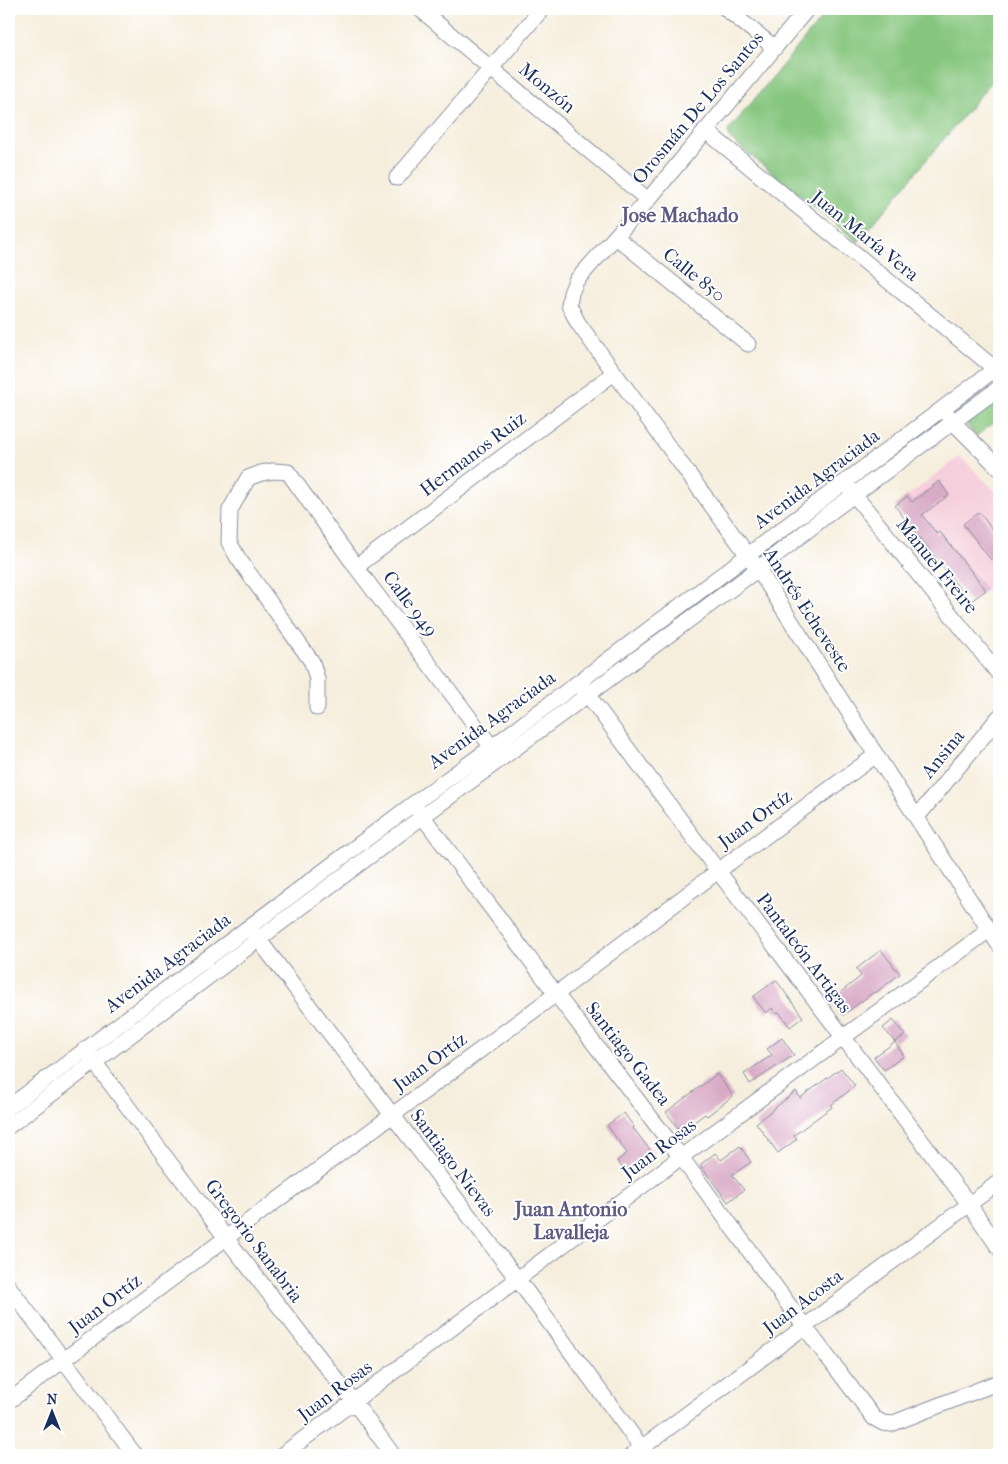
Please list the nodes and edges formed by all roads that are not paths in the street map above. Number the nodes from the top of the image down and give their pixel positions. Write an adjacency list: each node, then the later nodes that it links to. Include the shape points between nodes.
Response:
1 (420, 9): 6 (street, Monzón)
2 (542, 9): 6 (street)
3 (726, 9): 5 (street)
4 (807, 9): 5 (street, Orosmán De Los Santos)
5 (775, 48): 7 (street, Orosmán De Los Santos)
6 (492, 68): 8 (street); 9 (street, Monzón)
7 (705, 130): 9 (street, Orosmán De Los Santos); 13 (street, Juan María Vera)
8 (398, 178)
9 (648, 200): 10 (street, Orosmán De Los Santos)
10 (616, 237): 11 (street, Orosmán De Los Santos, via 576,281); 12 (street, Calle 850)
11 (568, 305): 14 (street, Andrés Echeveste)
12 (748, 344)
13 (998, 369): 16 (street, Avenida Agraciada)
14 (614, 373): 21 (street, Andrés Echeveste); 22 (street, Hermanos Ruiz)
15 (999, 388): 17 (street, Avenida Agraciada)
16 (943, 409): 17 (street); 19 (street, Avenida Agraciada)
17 (952, 422): 18 (street); 20 (street, Avenida Agraciada)
18 (999, 468)
19 (844, 483): 20 (street, Manuel Freire); 21 (street, Avenida Agraciada)
20 (854, 495): 23 (street, Avenida Agraciada); 24 (street, Manuel Freire)
21 (748, 555): 23 (street, Andrés Echeveste); 25 (street, Avenida Agraciada)
22 (356, 566): 27 (street, Calle 949, via 288,472 273,471 248,478 230,510 229,542 312,662 317,680); 29 (street, Calle 949)
23 (758, 568): 26 (street, Avenida Agraciada); 30 (street, Andrés Echeveste)
24 (999, 674)
25 (578, 682): 26 (street, Pantaleón Artigas); 29 (street, Avenida Agraciada)
26 (587, 694): 31 (street, Avenida Agraciada); 35 (street, Pantaleón Artigas)
27 (317, 708)
28 (999, 717): 34 (street, Ansina)
29 (492, 746): 31 (street, Calle 949); 32 (street, Avenida Agraciada)
30 (876, 755): 34 (street, Andrés Echeveste); 35 (street, Juan Ortíz)
31 (501, 759): 33 (street, Avenida Agraciada)
32 (412, 804): 33 (street, Santiago Gadea); 37 (street, Avenida Agraciada)
33 (422, 816): 37 (street, Avenida Agraciada); 39 (street, Santiago Gadea)
34 (917, 817): 36 (street, Andrés Echeveste)
35 (718, 871): 39 (street, Juan Ortíz); 40 (street, Pantaleón Artigas)
36 (989, 930): 38 (street, Andrés Echeveste); 40 (street, Juan Rosas)
37 (254, 933): 41 (street, Avenida Agraciada); 43 (street, Santiago Nievas)
38 (999, 945)
39 (556, 994): 43 (street, Juan Ortíz); 45 (street, Santiago Gadea)
40 (843, 1038): 45 (street, Juan Rosas); 47 (street, Pantaleón Artigas)
41 (90, 1055): 42 (street, Avenida Agraciada); 44 (street, Avenida Agraciada); 48 (street, Gregorio Sanabria)
42 (9, 1107)
43 (392, 1115): 48 (street, Juan Ortíz); 50 (street, Santiago Nievas)
44 (9, 1126)
45 (681, 1157): 50 (street, Juan Rosas); 52 (street, Santiago Gadea)
46 (999, 1182): 47 (street, Juan Acosta)
47 (969, 1204): 49 (street, Pantaleón Artigas); 52 (street, Juan Acosta)
48 (226, 1238): 53 (street, Juan Ortíz); 56 (street, Gregorio Sanabria)
49 (999, 1248)
50 (518, 1280): 56 (street, Juan Rosas); 57 (street, Santiago Nievas)
51 (9, 1287): 53 (street)
52 (804, 1326): 54 (street, Santiago Gadea, via 874,1418 883,1423 904,1420); 57 (street, Juan Acosta)
53 (64, 1361): 55 (street, Juan Ortíz); 58 (street)
54 (999, 1382)
55 (9, 1401)
56 (354, 1402): 59 (street, Juan Rosas); 60 (street, Gregorio Sanabria)
57 (640, 1453)
58 (136, 1455)
59 (282, 1455)
60 (393, 1455)

